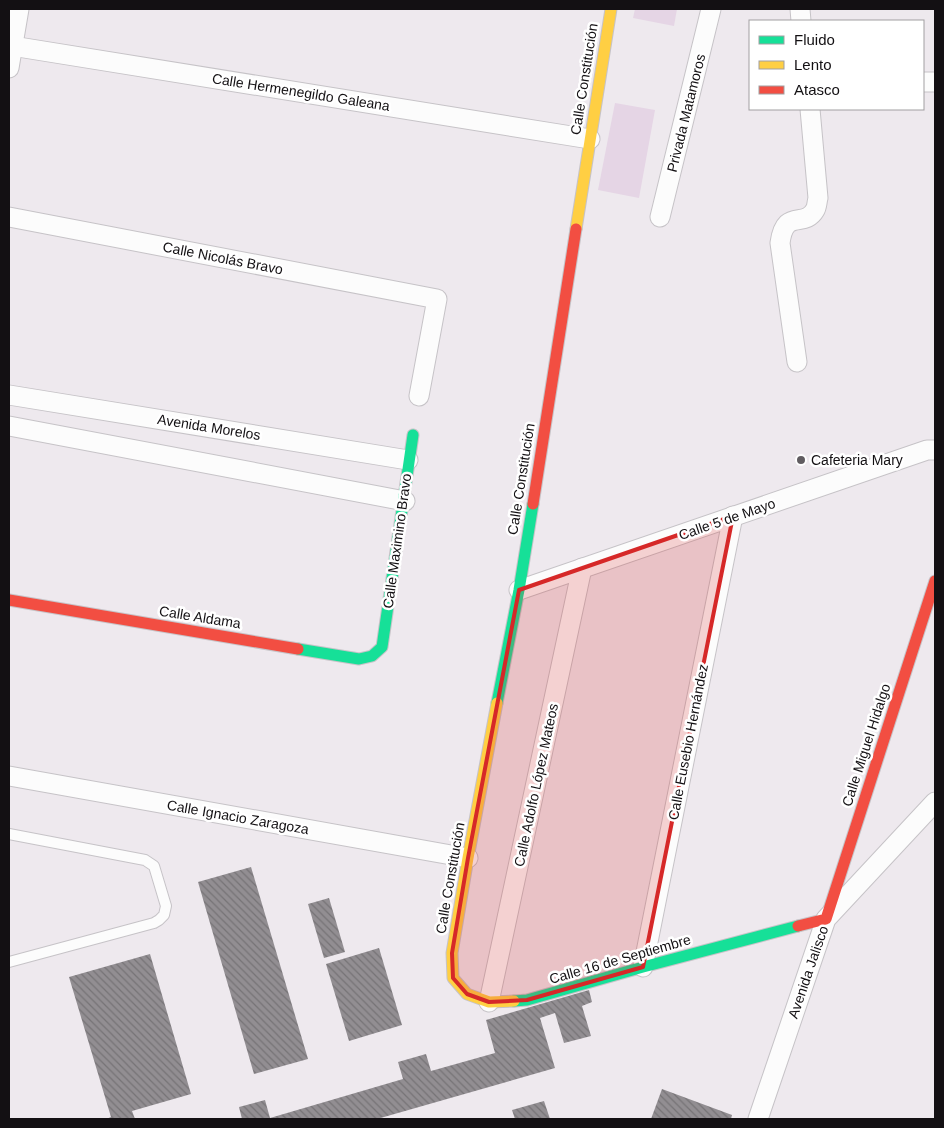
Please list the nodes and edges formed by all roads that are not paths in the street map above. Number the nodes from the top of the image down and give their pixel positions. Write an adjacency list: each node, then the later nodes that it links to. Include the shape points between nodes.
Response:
1 (19, 9): 4 (street)
2 (611, 9): 7 (street, Calle Constitución)
3 (711, 9): 9 (street, Privada Matamoros)
4 (12, 46): 5 (street); 7 (street, Calle Hermenegildo Galeana)
5 (9, 68)
6 (810, 110): 10 (street, via 818,198 815,210 806,218 789,222 782,231 780,243)
7 (590, 139): 21 (street, Calle Constitución)
8 (9, 217): 12 (street, Calle Nicolás Bravo, via 437,299)
9 (660, 217)
10 (797, 362)
11 (9, 395): 16 (street, Avenida Morelos)
12 (420, 396)
13 (9, 426): 17 (street)
14 (413, 435): 16 (street, Calle Maximino Bravo)
15 (935, 450): 18 (street, Calle 5 de Mayo)
16 (408, 460): 17 (street, Calle Maximino Bravo)
17 (405, 501): 23 (street, Calle Maximino Bravo)
18 (733, 516): 19 (street, Calle 5 de Mayo); 31 (street, Calle Eusebio Hernández)
19 (582, 568): 21 (street, Calle 5 de Mayo); 32 (street, Calle Adolfo López Mateos)
20 (935, 581): 28 (street, Calle Miguel Hidalgo)
21 (519, 590): 27 (street, Calle Constitución)
22 (9, 600): 23 (street, Calle Aldama, via 359,659 368,658)
23 (382, 647)
24 (9, 776): 27 (street, Calle Ignacio Zaragoza)
25 (935, 802): 28 (street, Avenida Jalisco)
26 (9, 834): 30 (lane, via 145,860 154,866 166,906 164,915 154,923)
27 (468, 858): 29 (street, Calle Constitución)
28 (826, 919): 31 (street, Calle 16 de Septiembre); 33 (street, Avenida Jalisco)
29 (452, 953): 32 (street, Calle 16 de Septiembre, via 453,978 467,994)
30 (9, 962)
31 (643, 967): 32 (street, Calle 16 de Septiembre, via 527,1000)
32 (489, 1002)
33 (758, 1119)

